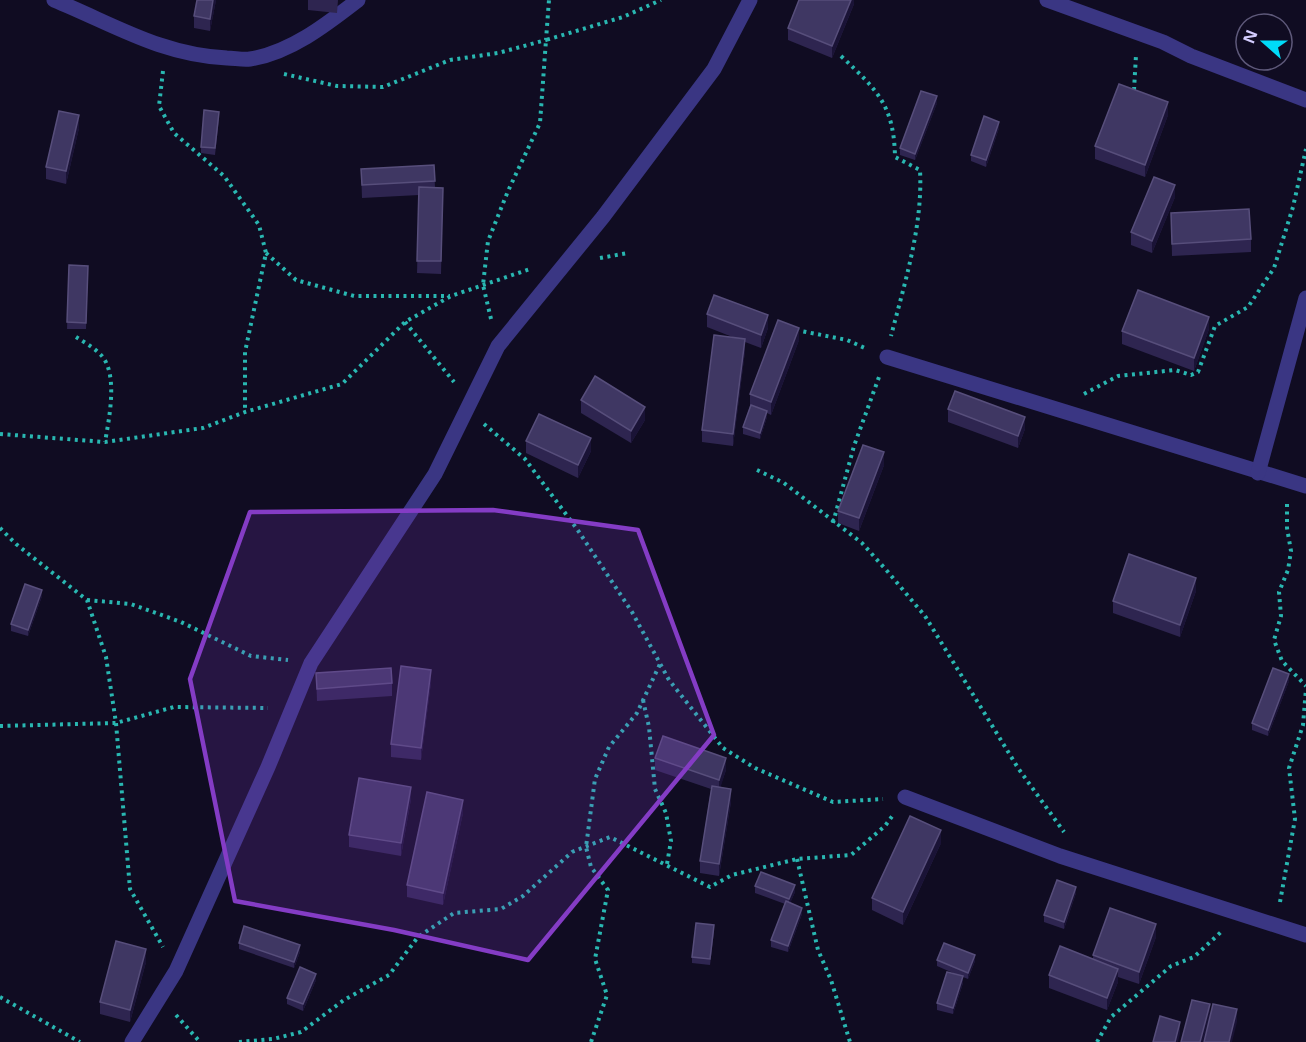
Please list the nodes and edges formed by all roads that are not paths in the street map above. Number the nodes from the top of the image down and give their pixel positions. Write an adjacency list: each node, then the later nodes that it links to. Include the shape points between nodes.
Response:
1 (54, 0): 2 (street, via 166,49 196,56 250,59 325,26)
2 (358, 0)
3 (750, 0): 12 (street, via 714,69 498,346 435,474 311,663 176,971)
4 (1047, 0): 5 (street)
5 (1306, 100)
6 (1306, 298): 8 (street)
7 (887, 357): 8 (street)
8 (1258, 472): 9 (street)
9 (1306, 486)
10 (905, 797): 11 (street, via 1060,856)
11 (1306, 935)
12 (132, 1042)

